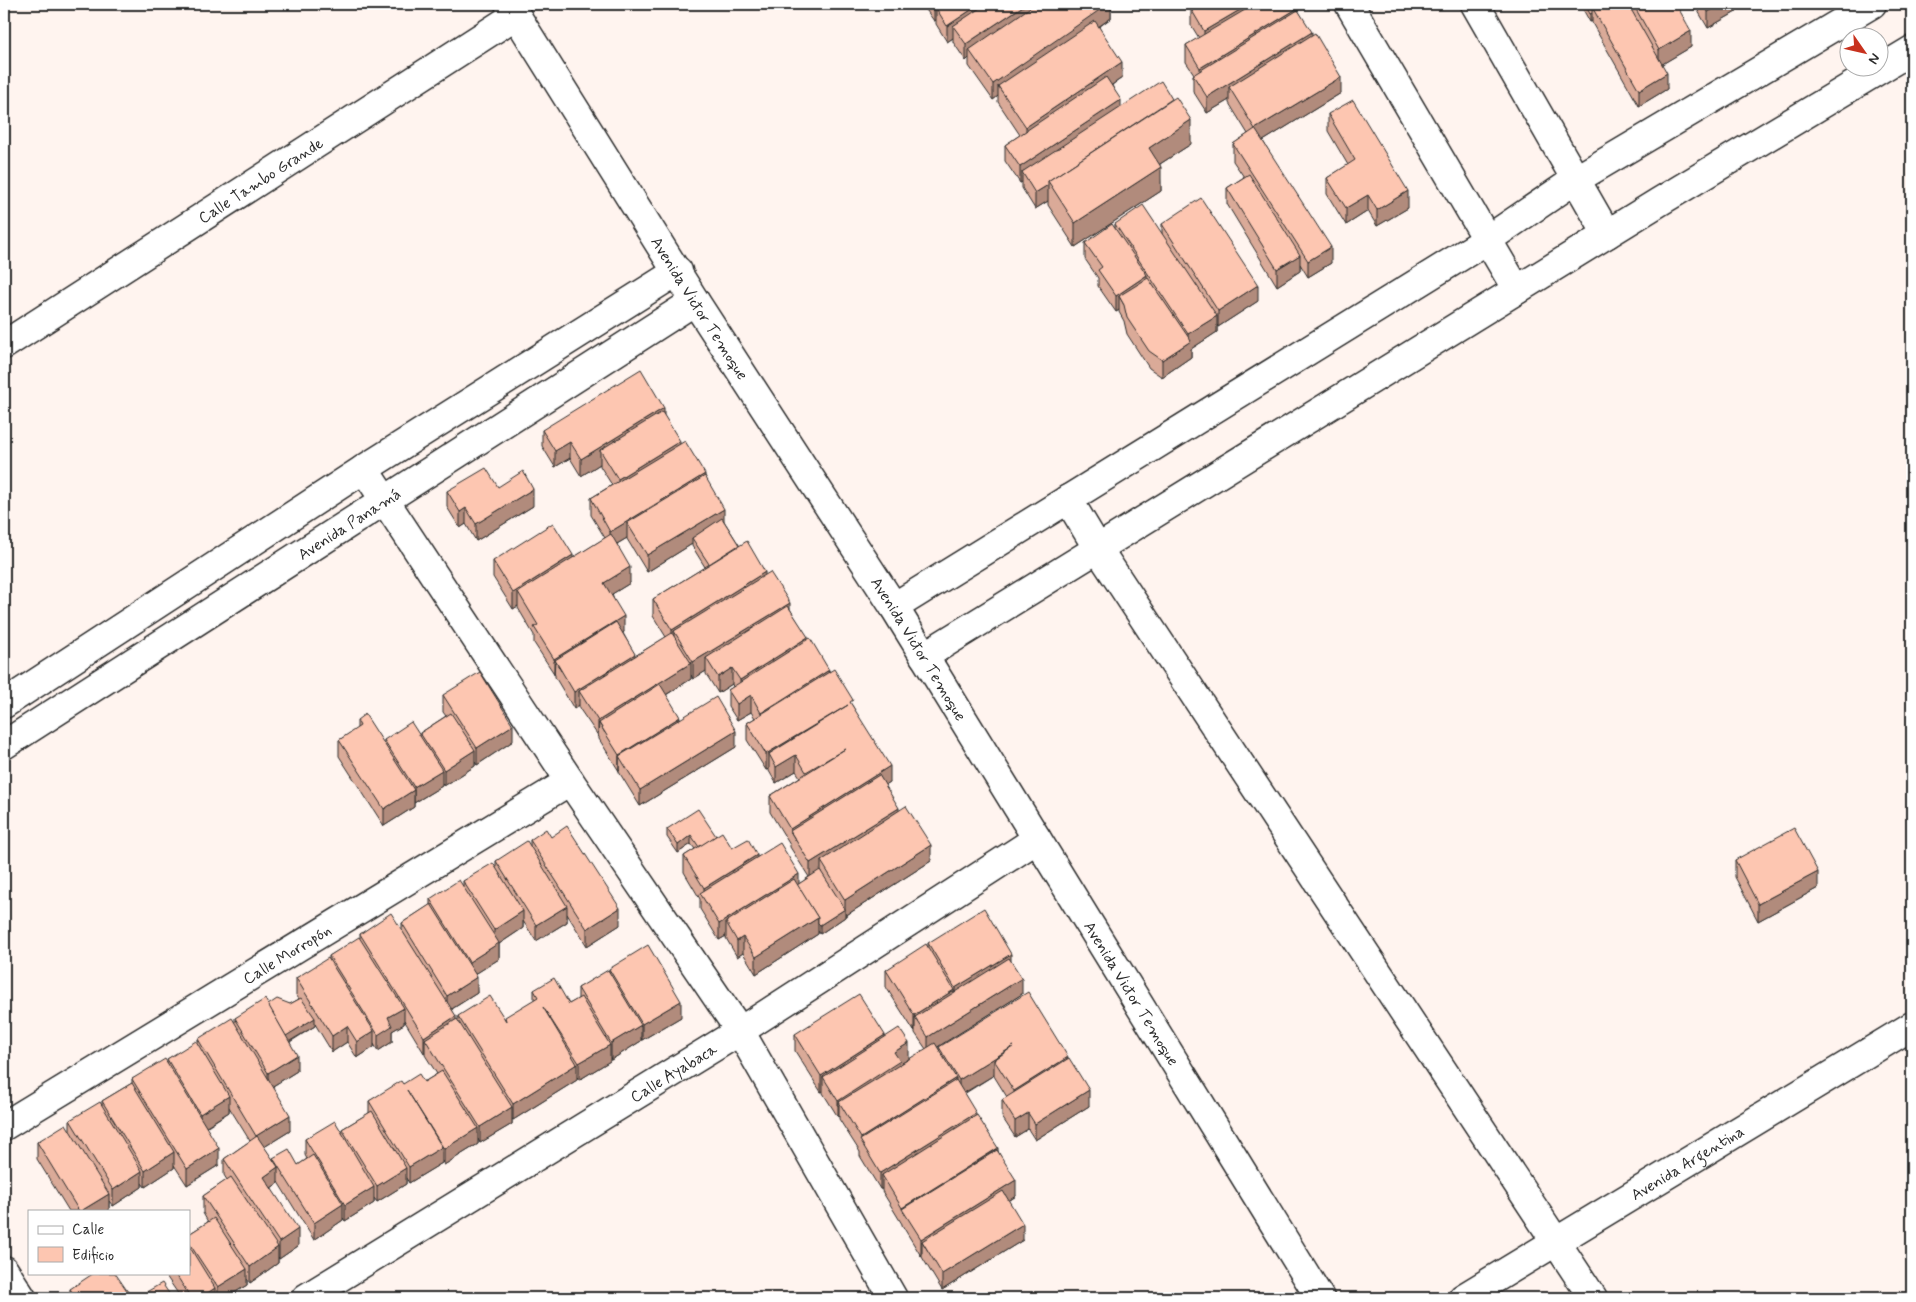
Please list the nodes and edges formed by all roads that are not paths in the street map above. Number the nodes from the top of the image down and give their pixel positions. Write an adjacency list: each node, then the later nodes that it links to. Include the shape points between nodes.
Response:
1 (1349, 4): 8 (street)
2 (1475, 4): 6 (street)
3 (1872, 4): 6 (street)
4 (513, 9): 9 (street, Avenida Victor Temoque); 12 (street, Calle Tambo Grande)
5 (1912, 50): 7 (street)
6 (1575, 180): 7 (street); 8 (street)
7 (1607, 234): 10 (street)
8 (1487, 240): 10 (street); 14 (street)
9 (678, 271): 11 (street, Avenida Victor Temoque); 13 (street)
10 (1517, 290): 16 (street)
11 (696, 301): 15 (street, Avenida Panamá); 17 (street, Avenida Victor Temoque)
12 (4, 345)
13 (364, 470): 15 (street); 19 (street)
14 (1068, 499): 16 (street); 17 (street)
15 (385, 502): 20 (street, Avenida Panamá); 21 (street)
16 (1098, 549): 18 (street); 26 (street)
17 (894, 607): 18 (street, Avenida Victor Temoque)
18 (924, 656): 22 (street, Avenida Victor Temoque)
19 (4, 704)
20 (4, 745)
21 (570, 781): 24 (street); 25 (street, Calle Morropón)
22 (1037, 839): 24 (street, Calle Ayabaca); 28 (street, Avenida Victor Temoque)
23 (1912, 1026): 26 (street, Avenida Argentina)
24 (740, 1031): 30 (street, Calle Ayabaca); 31 (street)
25 (4, 1126)
26 (1555, 1243): 32 (street, Avenida Argentina); 33 (street)
27 (4, 1270): 29 (street)
28 (1311, 1295)
29 (22, 1298)
30 (306, 1298)
31 (893, 1298)
32 (1463, 1298)
33 (1593, 1298)

